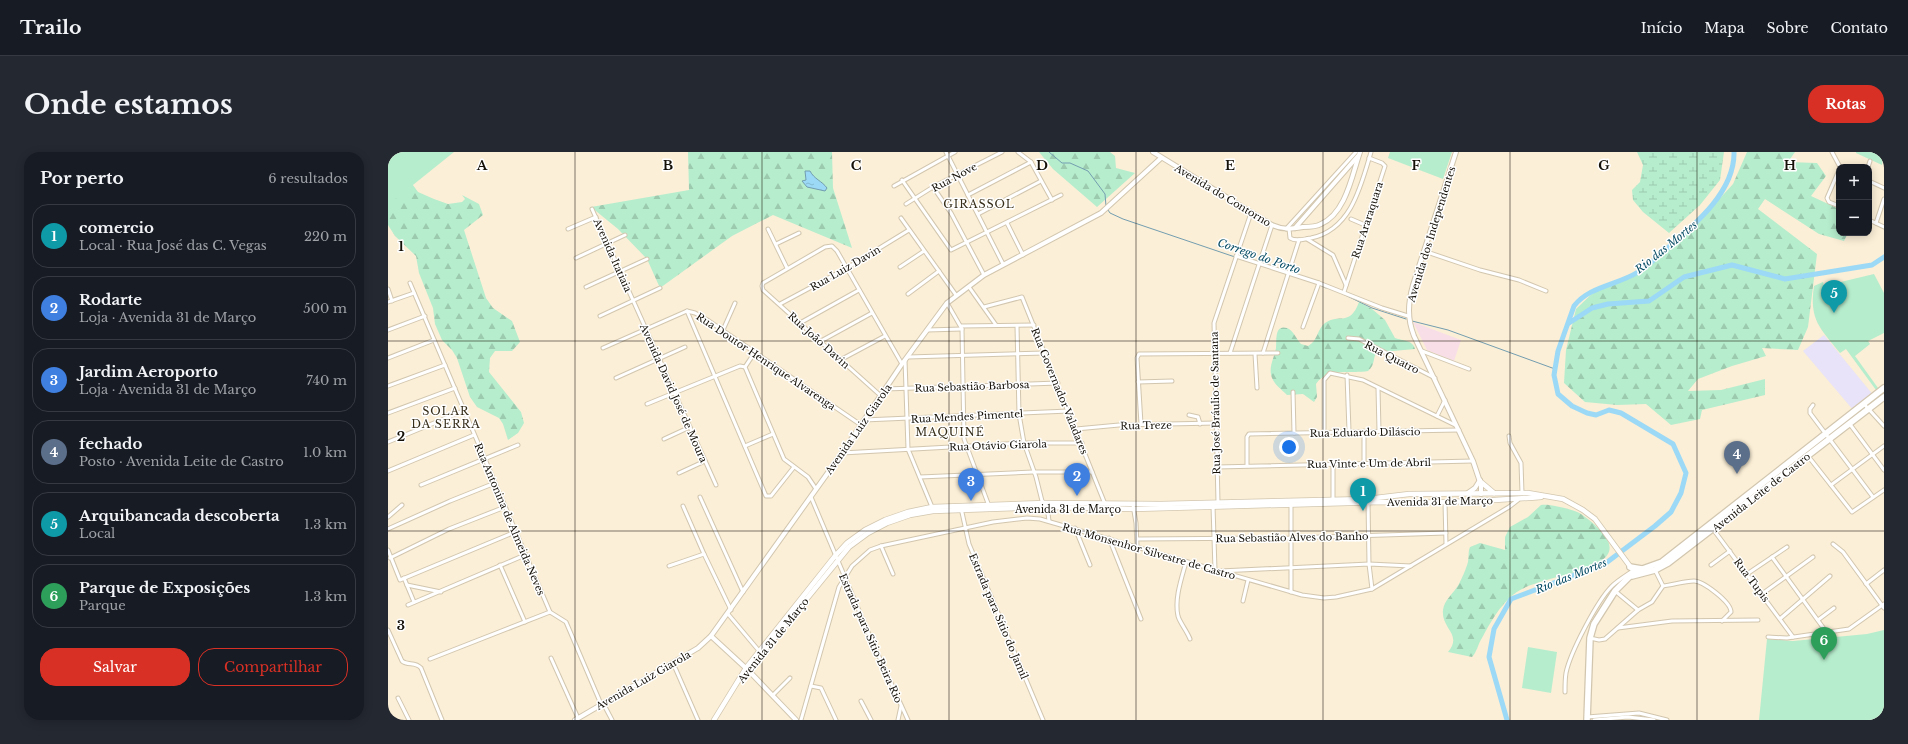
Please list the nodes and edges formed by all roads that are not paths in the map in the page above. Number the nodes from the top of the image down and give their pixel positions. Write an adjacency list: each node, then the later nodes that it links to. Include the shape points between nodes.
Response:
1 (955, 152): 9 (street)
2 (1002, 152): 16 (street, Rua Nove)
3 (1018, 152): 13 (street)
4 (1153, 152): 10 (street, Avenida do Contorno)
5 (1371, 152): 11 (street)
6 (1456, 152): 59 (street, Avenida dos Independentes)
7 (1832, 152): 14 (street)
8 (1359, 153): 45 (street); 45 (street, Avenida do Contorno, via 1346,196 1339,208 1323,224); 48 (street)
9 (947, 154): 16 (street); 18 (street)
10 (1161, 158): 33 (street, Avenida do Contorno); 60 (street, Avenida Luiz Giarola, via 1101,213)
11 (1369, 158): 32 (street); 43 (street, Rua Araraquara, via 1382,162 1384,166)
12 (1870, 161): 15 (street)
13 (1031, 162): 19 (street); 24 (street)
14 (1837, 164)
15 (1869, 164)
16 (958, 174): 22 (street, Rua Nove); 24 (street)
17 (1836, 176): 30 (street, via 1827,198)
18 (902, 180): 21 (street); 26 (street)
19 (1041, 181): 28 (street); 34 (street)
20 (1872, 182): 23 (street)
21 (894, 186)
22 (933, 187): 26 (street, Rua Nove); 55 (street)
23 (1884, 188)
24 (968, 195): 34 (street)
25 (1061, 195): 28 (street)
26 (914, 199): 29 (street, Rua Nove); 55 (street, via 950,250)
27 (1884, 199): 41 (street)
28 (1052, 200): 40 (street)
29 (906, 204)
30 (1836, 205)
31 (592, 209): 35 (street, Avenida Itatiaia)
32 (1349, 212): 36 (street); 38 (street)
33 (1251, 213): 42 (street, Avenida do Contorno); 61 (street, Rua José Bráulio de Santana)
34 (978, 214): 51 (street)
35 (596, 216): 46 (street); 56 (street, Avenida Itatiaia)
36 (1344, 216): 38 (street); 53 (street, via 1327,233)
37 (901, 218): 49 (street)
38 (1350, 219): 43 (street)
39 (1872, 221): 41 (street)
40 (1007, 223): 51 (street); 60 (street)
41 (1876, 223): 44 (street)
42 (1272, 225): 48 (street, Avenida do Contorno); 65 (street)
43 (1365, 225): 75 (street, Rua Araraquara)
44 (1884, 227)
45 (1294, 228): 48 (street, Avenida do Contorno)
46 (568, 229)
47 (768, 229): 57 (street)
48 (1288, 229): 54 (street, via 1290,238)
49 (909, 230): 58 (street); 68 (street, Rua Luiz Davin)
50 (799, 233): 57 (street)
51 (987, 233): 55 (street); 64 (street)
52 (625, 236): 56 (street)
53 (1307, 239): 54 (street); 75 (street, via 1333,255)
54 (1299, 240): 71 (street)
55 (967, 243): 72 (street)
56 (608, 244): 62 (street); 70 (street, Avenida Itatiaia)
57 (776, 244): 67 (street)
58 (924, 251): 66 (street); 69 (street)
59 (1424, 251): 81 (street); 96 (street, Avenida dos Independentes, via 1411,293)
60 (1023, 255): 64 (street, Avenida Luiz Giarola)
61 (1235, 257): 65 (street); 120 (street, Rua José Bráulio de Santana, via 1214,323)
62 (576, 258)
63 (648, 259): 70 (street)
64 (1003, 264): 72 (street, Avenida Luiz Giarola)
65 (1259, 265): 71 (street); 117 (street)
66 (900, 267)
67 (787, 268): 68 (street, via 825,246 832,246 837,251); 90 (street, Rua João Davin, via 762,286 763,290)
68 (846, 268): 80 (street); 90 (street, Rua Luiz Davin)
69 (939, 271): 84 (street); 85 (street)
70 (620, 272): 76 (street); 86 (street, Avenida Itatiaia)
71 (1288, 274): 74 (street); 118 (street)
72 (984, 275): 77 (street, Avenida Luiz Giarola)
73 (410, 283): 82 (street, Rua Antonina de Almeida Neves)
74 (1318, 284): 83 (street); 102 (street)
75 (1346, 285): 83 (street, Rua Araraquara)
76 (586, 287)
77 (969, 287): 85 (street, Avenida Luiz Giarola); 91 (street)
78 (660, 288): 86 (street)
79 (388, 289): 87 (street)
80 (859, 290): 93 (street); 97 (street)
81 (1546, 290)
82 (414, 292): 87 (street); 94 (street, Rua Antonina de Almeida Neves)
83 (1344, 292): 96 (street)
84 (908, 294)
85 (956, 295): 89 (street, Avenida Luiz Giarola)
86 (633, 301): 95 (street); 103 (street, Avenida David José de Moura)
87 (390, 302)
88 (735, 303): 105 (street)
89 (947, 303): 101 (street); 106 (street, Avenida Luiz Giarola)
90 (780, 304): 97 (street, Rua João Davin)
91 (984, 307): 98 (street); 99 (street, Rua Governador Valadares, via 1022,297)
92 (687, 311): 103 (street, Rua Doutor Henrique Alvarenga); 105 (street, Rua Doutor Henrique Alvarenga); 131 (street)
93 (872, 313): 107 (street); 110 (street)
94 (425, 316): 104 (street); 109 (street, Rua Antonina de Almeida Neves)
95 (600, 316)
96 (1408, 316): 113 (street)
97 (800, 323): 110 (street, Rua João Davin)
98 (996, 325): 100 (street); 101 (street)
99 (1034, 325): 100 (street); 116 (street, Rua Governador Valadares)
100 (1017, 326): 115 (street)
101 (961, 327): 106 (street); 122 (street)
102 (1303, 327)
103 (646, 329): 112 (street, Rua Doutor Henrique Alvarenga); 124 (street, Avenida David José de Moura)
104 (388, 330)
105 (723, 330): 114 (street, Rua Doutor Henrique Alvarenga)
106 (927, 330): 126 (street, Avenida Luiz Giarola)
107 (885, 336): 125 (street); 126 (street)
108 (1348, 338): 133 (street, Rua Quatro, via 1359,339)
109 (434, 340): 123 (street); 127 (street, Rua Antonina de Almeida Neves)
110 (821, 341): 125 (street, Rua João Davin)
111 (685, 347): 124 (street)
112 (603, 348)
113 (1422, 351): 129 (street); 133 (street)
114 (755, 352): 128 (street); 169 (street, Rua Doutor Henrique Alvarenga)
115 (1018, 353): 116 (street); 122 (street); 137 (street)
116 (1045, 353): 136 (street, Rua Governador Valadares)
117 (1230, 353): 120 (street); 121 (street)
118 (1263, 353): 119 (street); 121 (street)
119 (1278, 353)
120 (1214, 354): 135 (street, via 1139,354); 165 (street, Rua José Bráulio de Santana)
121 (1255, 354): 141 (street)
122 (962, 355): 126 (street); 139 (street)
123 (388, 358)
124 (659, 358): 132 (street); 147 (street, Avenida David José de Moura)
125 (842, 360): 148 (street, Rua João Davin)
126 (905, 360): 144 (street); 145 (street, Avenida Luiz Giarola)
127 (445, 365): 138 (street); 140 (street, Rua Antonina de Almeida Neves)
128 (745, 367): 131 (street, via 740,366); 180 (street)
129 (1469, 369)
130 (1347, 375): 142 (street); 175 (street); 178 (street, via 1330,373 1326,377)
131 (716, 376): 147 (street); 190 (street)
132 (616, 378)
133 (1434, 378): 150 (street)
134 (1172, 381): 135 (street)
135 (1138, 382): 166 (street)
136 (1058, 383): 137 (street, Rua Sebastião Barbosa); 156 (street, Rua Governador Valadares)
137 (1018, 385): 139 (street, Rua Sebastião Barbosa); 158 (street)
138 (388, 386)
139 (962, 386): 144 (street, Rua Sebastião Barbosa); 161 (street)
140 (455, 388): 155 (street, Rua Antonina de Almeida Neves); 157 (street)
141 (1257, 388)
142 (1378, 388): 160 (street); 177 (street)
143 (1884, 388): 152 (highway, Avenida Leite de Castro)
144 (905, 389): 145 (street, Rua Sebastião Barbosa); 163 (street)
145 (885, 390): 148 (street, Avenida Luiz Giarola)
146 (1293, 392): 179 (street)
147 (674, 393): 151 (street); 172 (street, Avenida David José de Moura)
148 (880, 396): 164 (street, Avenida Luiz Giarola)
149 (1884, 397): 154 (highway, Avenida Leite de Castro)
150 (1445, 400): 160 (street); 170 (street)
151 (646, 404)
152 (1864, 404): 154 (street); 162 (highway, Avenida Leite de Castro)
153 (1813, 405): 181 (street, via 1810,413)
154 (1870, 409): 168 (highway, Avenida Leite de Castro); 171 (street)
155 (463, 411): 182 (street, Rua Antonina de Almeida Neves); 186 (street)
156 (1069, 411): 158 (street, Rua Mendes Pimentel); 173 (street, Rua Governador Valadares)
157 (388, 413)
158 (1019, 414): 161 (street, Rua Mendes Pimentel); 187 (street)
159 (1189, 415): 167 (street, via 1198,417)
160 (1437, 416): 170 (street)
161 (963, 417): 163 (street, Rua Mendes Pimentel); 191 (street, via 964,439)
162 (1846, 418): 168 (street); 181 (highway, Avenida Leite de Castro)
163 (906, 419): 164 (street, Rua Mendes Pimentel); 193 (street)
164 (864, 420): 169 (street, Avenida Luiz Giarola)
165 (1216, 423): 167 (street, Rua Treze); 203 (street, Rua José Bráulio de Santana)
166 (1141, 424): 167 (street, Rua Treze); 173 (street, Rua Treze)
167 (1200, 424)
168 (1849, 424): 185 (highway, Avenida Leite de Castro); 195 (street)
169 (861, 425): 194 (street, Avenida Luiz Giarola)
170 (1455, 425): 174 (street)
171 (1884, 426)
172 (690, 427): 184 (street); 198 (street, Avenida David José de Moura)
173 (1076, 429): 188 (street, Rua Governador Valadares)
174 (1459, 430): 177 (street, Rua Eduardo Diláscio); 199 (street)
175 (1349, 431): 176 (street, Rua Eduardo Diláscio); 178 (street, Rua Eduardo Diláscio)
176 (1364, 431): 177 (street, Rua Eduardo Diláscio); 200 (street)
177 (1379, 431)
178 (1324, 432): 179 (street, Rua Eduardo Diláscio)
179 (1294, 433): 202 (street, Rua Eduardo Diláscio, via 1248,435)
180 (773, 434): 190 (street); 204 (street, via 784,459)
181 (1825, 434): 185 (street); 250 (highway, Avenida Leite de Castro)
182 (474, 435): 197 (street, Rua Antonina de Almeida Neves); 207 (street)
183 (1509, 436): 221 (street, via 1521,463)
184 (664, 439)
185 (1829, 440): 196 (highway, Avenida Leite de Castro); 205 (street)
186 (388, 442)
187 (1024, 443): 188 (street, Rua Otávio Giarola); 191 (street, Rua Otávio Giarola); 208 (street)
188 (1082, 443): 209 (street, Rua Governador Valadares)
189 (518, 446): 197 (street)
190 (745, 446): 204 (street, via 766,496 771,496)
191 (967, 446): 193 (street, Rua Otávio Giarola); 211 (street)
192 (1884, 446): 195 (street)
193 (908, 449): 194 (street, Rua Otávio Giarola); 212 (street)
194 (842, 453): 218 (street, Avenida Luiz Giarola)
195 (1873, 455): 205 (street); 206 (street)
196 (1808, 456): 217 (street); 250 (highway, Avenida Leite de Castro)
197 (486, 460): 214 (street, Rua Antonina de Almeida Neves); 215 (street)
198 (705, 461): 210 (street); 216 (street, Avenida David José de Moura)
199 (1473, 461): 200 (street, Rua Vinte e Um de Abril); 213 (street)
200 (1364, 462): 201 (street, Rua Vinte e Um de Abril)
201 (1333, 463): 202 (street, Rua Vinte e Um de Abril); 229 (street)
202 (1247, 465): 203 (street, Rua Vinte e Um de Abril)
203 (1217, 467): 240 (street, Rua José Bráulio de Santana)
204 (794, 468): 218 (street, via 808,477)
205 (1851, 470): 217 (street); 228 (street)
206 (1884, 470)
207 (388, 471)
208 (1033, 472): 209 (street); 211 (street); 238 (street, via 1042,501)
209 (1092, 472): 239 (street, Rua Governador Valadares)
210 (679, 473)
211 (978, 474): 212 (street); 244 (street)
212 (920, 477): 245 (street)
213 (1480, 481): 220 (main road); 223 (street); 224 (street)
214 (495, 483): 242 (street, Rua Antonina de Almeida Neves); 252 (street)
215 (421, 485)
216 (716, 485)
217 (1830, 485): 228 (street, via 1852,512)
218 (816, 489): 227 (street, Avenida Luiz Giarola)
219 (1884, 490): 228 (street)
220 (1496, 493): 221 (main road, Avenida 31 de Março); 223 (main road, Avenida 31 de Março); 230 (main road)
221 (1521, 493): 225 (main road, Avenida 31 de Março); 231 (main road)
222 (1417, 494): 224 (main road, Avenida 31 de Março); 232 (main road, Avenida 31 de Março); 236 (main road, via 1414,499)
223 (1481, 494): 224 (main road, Avenida 31 de Março); 234 (main road)
224 (1466, 495)
225 (1551, 496): 231 (main road, Avenida 31 de Março); 284 (main road, Avenida 31 de Março, via 1571,502 1595,519)
226 (700, 497): 298 (street)
227 (811, 497): 272 (street, Estrada para Sítio Beira Rio); 298 (street, Avenida Luiz Giarola)
228 (1873, 497)
229 (1333, 500): 232 (main road, Avenida 31 de Março); 235 (main road, Avenida 31 de Março)
230 (1498, 500): 231 (main road, Avenida 31 de Março); 234 (main road, Avenida 31 de Março)
231 (1518, 500): 260 (street, Rua Monsenhor Silvestre de Castro)
232 (1368, 501): 235 (main road, Avenida 31 de Março); 236 (main road, Avenida 31 de Março); 255 (street)
233 (1445, 502): 234 (main road, Avenida 31 de Março); 236 (main road, Avenida 31 de Março); 254 (street)
234 (1471, 502)
235 (1291, 503): 240 (main road, Avenida 31 de Março); 257 (street)
236 (1420, 503)
237 (402, 505): 247 (street)
238 (1046, 505): 239 (main road, Avenida 31 de Março); 244 (main road, Avenida 31 de Março); 248 (street)
239 (1106, 505): 243 (main road, Avenida 31 de Março)
240 (1215, 505): 243 (main road, Avenida 31 de Março); 259 (street, Rua José Bráulio de Santana)
241 (683, 506): 267 (street)
242 (505, 507): 253 (street, Rua Antonina de Almeida Neves); 271 (street, via 449,529)
243 (1134, 507): 258 (street)
244 (989, 508): 246 (main road, Avenida 31 de Março)
245 (932, 509): 246 (main road, Avenida 31 de Março); 272 (main road, Avenida 31 de Março, via 909,514 866,531)
246 (961, 509): 249 (street, Estrada para Sítio do Jamil)
247 (388, 517)
248 (1049, 521): 249 (street, Rua Monsenhor Silvestre de Castro, via 1027,518); 251 (street, Rua Monsenhor Silvestre de Castro)
249 (965, 527): 262 (street, Rua Monsenhor Silvestre de Castro); 352 (street, Estrada para Sítio do Jamil, via 969,544)
250 (1711, 527): 266 (street, Rua Tupis); 282 (highway, Avenida Leite de Castro, via 1668,564); 284 (highway, Avenida Leite de Castro, via 1662,562)
251 (1075, 528): 256 (street, Rua Monsenhor Silvestre de Castro); 275 (street)
252 (388, 529)
253 (515, 532): 268 (street, Rua Antonina de Almeida Neves); 289 (street)
254 (1446, 533): 255 (street, Rua Sebastião Alves do Banho); 260 (street)
255 (1368, 536): 257 (street, Rua Sebastião Alves do Banho); 274 (street)
256 (1109, 538): 263 (street, Rua Monsenhor Silvestre de Castro); 312 (street)
257 (1291, 538): 259 (street, Rua Sebastião Alves do Banho); 280 (street)
258 (1137, 539): 259 (street, Rua Sebastião Alves do Banho); 263 (street)
259 (1214, 539): 281 (street, Rua José Bráulio de Santana)
260 (1446, 544): 279 (street, Rua Monsenhor Silvestre de Castro)
261 (1833, 544): 292 (street, via 1843,552)
262 (881, 546): 285 (street); 290 (street, Rua Monsenhor Silvestre de Castro, via 870,550 852,566)
263 (1137, 546): 273 (street, Rua Monsenhor Silvestre de Castro)
264 (1787, 547): 270 (street)
265 (388, 550): 271 (street)
266 (1730, 551): 276 (street); 286 (street, Rua Tupis)
267 (704, 554): 278 (street); 308 (street)
268 (525, 555): 277 (street); 310 (street, Rua Antonina de Almeida Neves)
269 (1813, 556): 288 (street)
270 (1772, 557): 286 (street); 288 (street)
271 (390, 558): 289 (street, via 400,580)
272 (836, 558): 290 (street, Estrada para Sítio Beira Rio); 302 (main road, Avenida 31 de Março)
273 (1186, 562): 281 (street, Rua Monsenhor Silvestre de Castro); 324 (street, via 1181,582 1178,616)
274 (1369, 564): 279 (street); 280 (street); 295 (street)
275 (1090, 565)
276 (1712, 565)
277 (500, 566): 297 (street); 317 (street)
278 (669, 566)
279 (1411, 566): 295 (street, Rua Monsenhor Silvestre de Castro)
280 (1291, 567): 281 (street); 299 (street)
281 (1217, 570): 291 (street, Rua Monsenhor Silvestre de Castro)
282 (1655, 570): 284 (highway, Avenida Leite de Castro); 294 (street)
283 (1884, 570): 292 (street)
284 (1632, 571): 296 (highway, Avenida Leite de Castro); 333 (street, via 1606,592 1570,660 1565,675)
285 (893, 574)
286 (1747, 574): 300 (street, Rua Tupis)
287 (1830, 576): 301 (street)
288 (1786, 577): 300 (street); 301 (street)
289 (404, 578): 293 (street)
290 (845, 578): 332 (street, Rua Monsenhor Silvestre de Castro, via 839,587); 338 (street, Estrada para Sítio Beira Rio)
291 (1248, 580): 299 (street, Rua Monsenhor Silvestre de Castro); 303 (street)
292 (1866, 584): 306 (street)
293 (407, 585): 297 (street); 304 (street)
294 (1663, 586): 309 (street, via 1652,602); 316 (street, via 1701,583 1724,598 1731,608 1730,614)
295 (1372, 589): 299 (street, Rua Monsenhor Silvestre de Castro, via 1324,598)
296 (1615, 591): 309 (street); 325 (highway, Avenida Leite de Castro, via 1594,624)
297 (441, 592): 304 (street)
298 (743, 592): 308 (street, Avenida Luiz Giarola)
299 (1292, 592)
300 (1762, 594): 313 (street, Rua Tupis)
301 (1802, 599): 313 (street); 315 (street)
302 (803, 600): 326 (main road, Avenida 31 de Março); 330 (main road, Avenida 31 de Março)
303 (1243, 601)
304 (414, 602): 305 (street)
305 (408, 605)
306 (1883, 606): 320 (street, via 1854,627)
307 (1834, 608): 315 (street)
308 (731, 610): 311 (street, Avenida Luiz Giarola)
309 (1638, 610): 318 (street)
310 (550, 612): 317 (street); 337 (street, via 566,622)
311 (728, 614): 321 (street, Avenida Luiz Giarola); 326 (street)
312 (1141, 618)
313 (1781, 618): 323 (street, Rua Tupis)
314 (1758, 620): 316 (street)
315 (1818, 620): 320 (street)
316 (1722, 621): 318 (street, via 1672,621)
317 (525, 622): 328 (street)
318 (1618, 628): 325 (street, via 1602,640)
319 (388, 630): 342 (street, via 402,662 417,664 421,668)
320 (1827, 633): 323 (street)
321 (711, 636): 329 (street, Avenida Luiz Giarola, via 698,648); 330 (street)
322 (1768, 637): 323 (street)
323 (1793, 637)
324 (1190, 638)
325 (1590, 638): 339 (highway, Avenida Leite de Castro)
326 (760, 652): 330 (main road, Avenida 31 de Março)
327 (551, 658): 340 (street)
328 (430, 659)
329 (673, 663): 337 (street, Avenida Luiz Giarola); 344 (street)
330 (748, 670): 334 (street); 345 (main road, Avenida 31 de Março, via 736,684)
331 (790, 678): 334 (street)
332 (811, 686): 347 (street, Rua Monsenhor Silvestre de Castro); 348 (street, via 821,688)
333 (1565, 692)
334 (774, 695): 346 (street)
335 (398, 698): 341 (street)
336 (861, 701): 349 (street)
337 (602, 703): 340 (street, Avenida Luiz Giarola); 343 (street)
338 (901, 706): 350 (street); 351 (street, Estrada para Sítio Beira Rio)
339 (1587, 718): 355 (street, via 1639,714)
340 (576, 719)
341 (409, 720)
342 (442, 720)
343 (612, 720)
344 (698, 720)
345 (714, 720)
346 (796, 720)
347 (801, 720)
348 (836, 720)
349 (871, 720)
350 (898, 720)
351 (908, 720)
352 (1043, 720)
353 (1594, 720): 354 (street)
354 (1654, 720)
355 (1667, 720)

